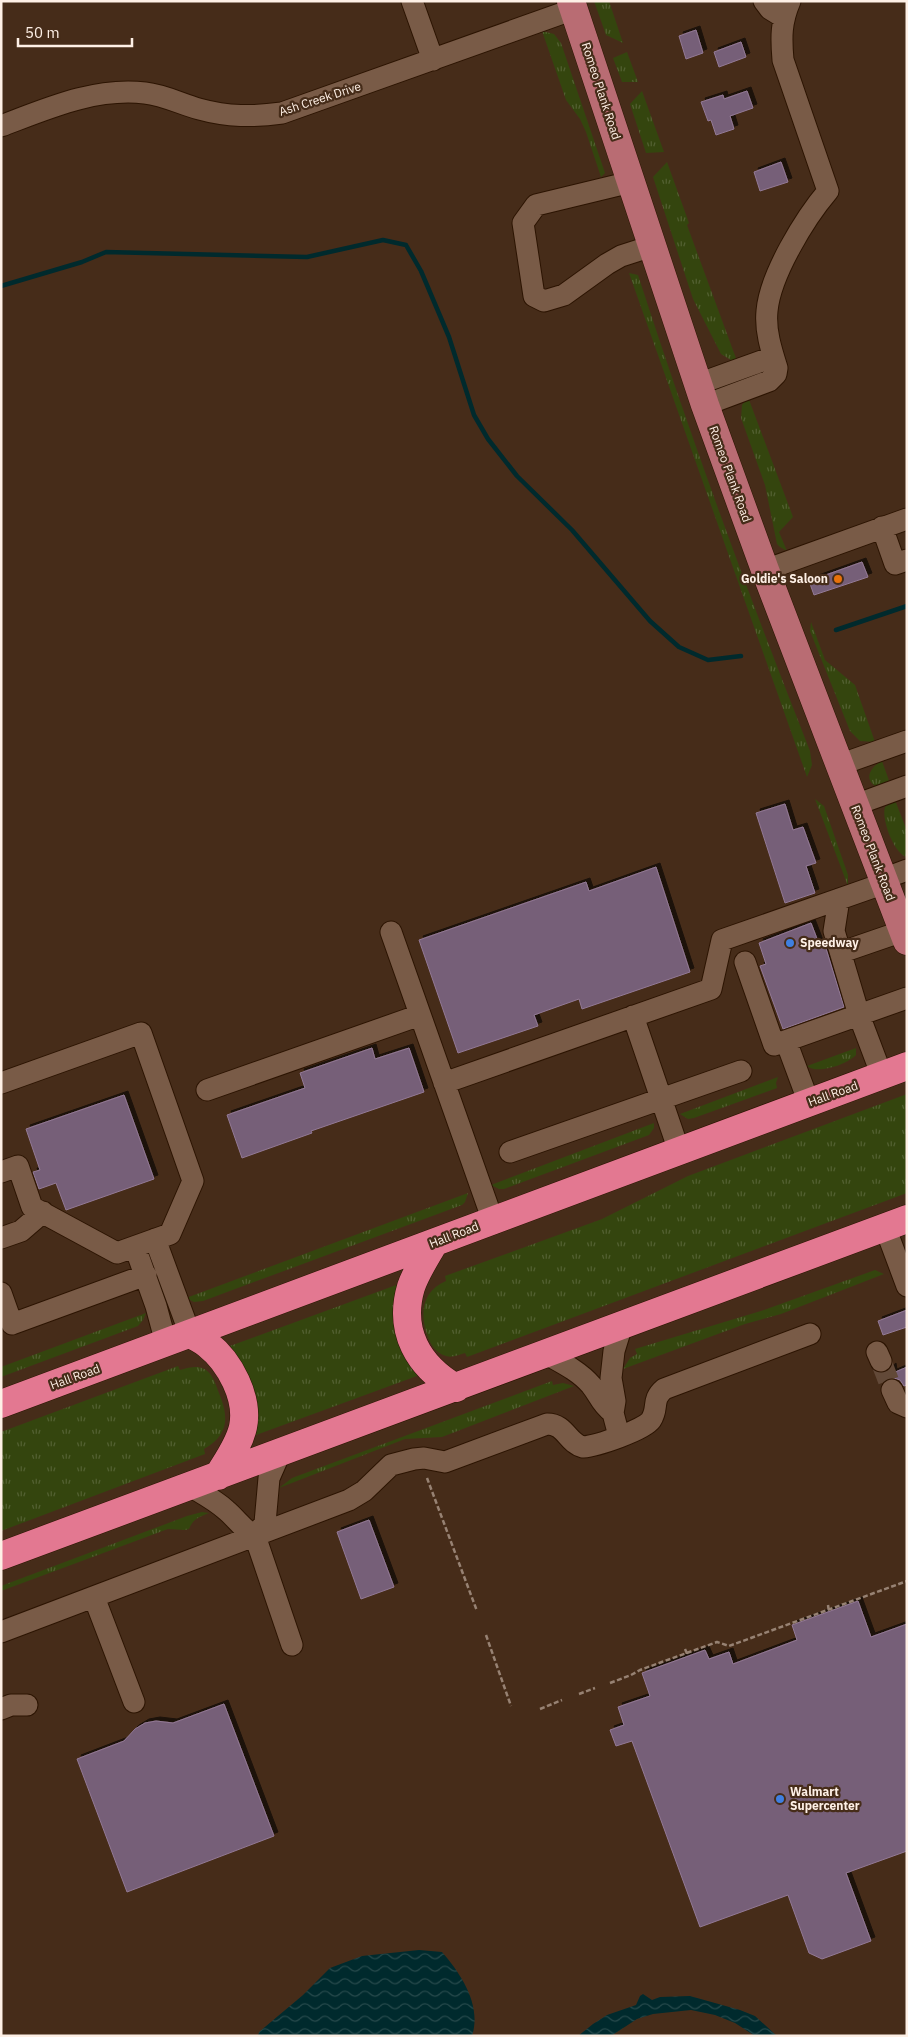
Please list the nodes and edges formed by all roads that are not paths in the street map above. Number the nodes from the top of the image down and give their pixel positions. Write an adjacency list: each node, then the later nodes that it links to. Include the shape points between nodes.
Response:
1 (412, 1): 5 (street)
2 (764, 1): 4 (street, via 770,9)
3 (572, 5): 5 (street, Ash Creek Drive); 7 (main road, Romeo Plank Road)
4 (786, 9): 9 (street, via 781,44 783,60 828,190 804,222 770,296 767,327 776,374 769,381)
5 (432, 60): 6 (street, Ash Creek Drive, via 282,113 261,116 221,114 164,97 126,92 62,104)
6 (1, 126)
7 (631, 182): 8 (main road, Romeo Plank Road); 8 (street, via 536,205 523,223 534,296 544,301 564,295 620,256)
8 (652, 246): 9 (main road, Romeo Plank Road)
9 (701, 395): 13 (main road, Romeo Plank Road)
10 (907, 519): 11 (street)
11 (882, 527): 12 (street, via 895,564); 13 (street)
12 (907, 560)
13 (765, 570): 15 (main road, Romeo Plank Road)
14 (907, 741): 15 (street)
15 (839, 765): 17 (main road, Romeo Plank Road)
16 (907, 786): 17 (street)
17 (855, 805): 18 (main road, Romeo Plank Road)
18 (892, 877): 19 (street); 20 (main road, Romeo Plank Road)
19 (839, 899): 22 (street, via 834,931); 27 (street, via 722,940 712,989)
20 (905, 931): 22 (street)
21 (391, 932): 25 (street)
22 (842, 952): 26 (street)
23 (745, 962): 28 (street, via 774,1045)
24 (907, 998): 26 (street)
25 (420, 1015): 33 (street); 34 (street)
26 (859, 1015): 28 (street); 31 (street)
27 (633, 1016): 33 (street); 35 (street)
28 (786, 1041): 36 (street)
29 (907, 1066): 31 (highway, Hall Road)
30 (741, 1071): 35 (street)
31 (882, 1076): 36 (highway, Hall Road)
32 (1, 1083): 44 (street, via 141,1033 193,1181 170,1234)
33 (444, 1083): 41 (street)
34 (208, 1090)
35 (662, 1099): 37 (street); 38 (street)
36 (809, 1103): 37 (highway, Hall Road)
37 (679, 1151): 41 (highway, Hall Road)
38 (510, 1152)
39 (1, 1172): 40 (street, via 18,1166 32,1206)
40 (43, 1212): 43 (street, via 21,1231); 46 (street, via 117,1253)
41 (493, 1221): 45 (highway, Hall Road)
42 (896, 1223): 48 (street); 50 (highway)
43 (1, 1238)
44 (154, 1239): 46 (street); 52 (street)
45 (434, 1243): 52 (highway, Hall Road); 54 (highway, via 412,1286 407,1321 416,1350 425,1363 433,1373)
46 (135, 1247): 47 (street)
47 (146, 1275): 49 (street, via 12,1324); 52 (street, via 158,1312)
48 (907, 1286)
49 (1, 1293)
50 (622, 1325): 53 (highway); 58 (street, via 612,1366)
51 (810, 1334): 59 (street, via 664,1389 655,1399 654,1414 648,1424)
52 (178, 1339): 56 (highway, Hall Road); 61 (highway, via 207,1344 226,1364 243,1406 241,1433)
53 (546, 1354): 54 (highway); 58 (street, via 582,1376 602,1405)
54 (456, 1388): 60 (highway)
55 (892, 1390): 57 (street, via 898,1403)
56 (1, 1404)
57 (907, 1407)
58 (613, 1413): 59 (street)
59 (619, 1436): 63 (street, via 583,1448 560,1427 548,1424 445,1462 414,1458 390,1465 364,1491 349,1500)
60 (280, 1453): 61 (highway); 63 (street, via 270,1478 265,1523)
61 (218, 1476): 62 (highway)
62 (190, 1486): 63 (street, via 214,1499 242,1528); 64 (highway)
63 (255, 1536): 65 (street); 67 (street)
64 (1, 1556)
65 (94, 1597): 66 (street); 68 (street)
66 (1, 1632)
67 (292, 1645)
68 (134, 1702)
69 (27, 1705): 70 (street)
70 (1, 1709)

